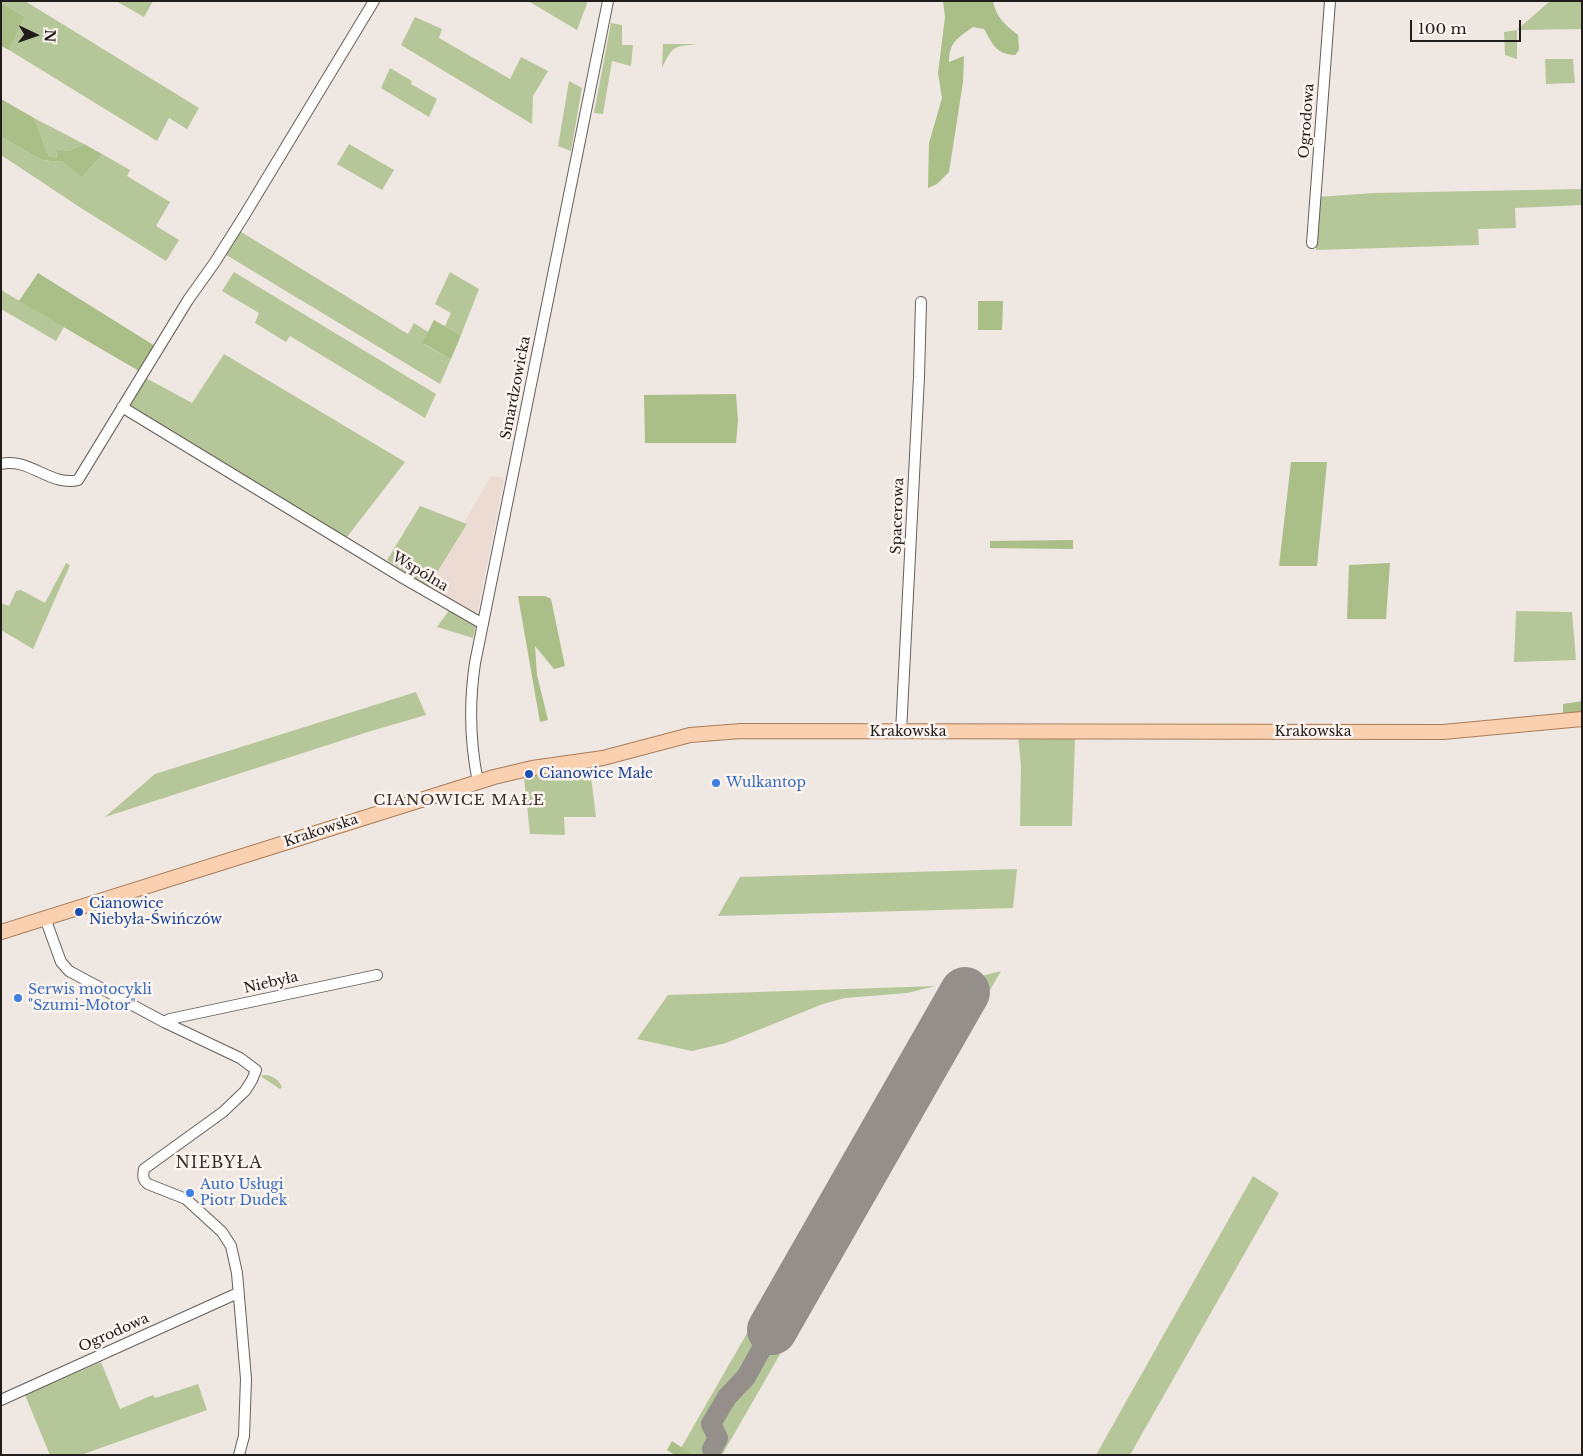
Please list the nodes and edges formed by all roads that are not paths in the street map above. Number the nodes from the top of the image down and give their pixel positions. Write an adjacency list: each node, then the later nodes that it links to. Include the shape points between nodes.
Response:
1 (374, 1): 6 (street, via 244,216)
2 (608, 1): 8 (street, Smardzowicka)
3 (1330, 1): 4 (street, Ogrodowa)
4 (1312, 242)
5 (921, 302): 10 (street, Spacerowa)
6 (122, 407): 7 (street, via 78,480 63,482 26,465); 8 (street, Wspólna)
7 (1, 464)
8 (483, 624): 11 (street, Smardzowicka, via 471,700 471,734)
9 (1582, 719): 10 (main road, Krakowska, via 1443,732)
10 (901, 732): 11 (main road, Krakowska, via 741,731 690,736 603,758 523,770)
11 (478, 782): 12 (main road, Krakowska)
12 (45, 918): 13 (main road); 15 (street, via 66,968 103,991)
13 (1, 932)
14 (377, 975): 15 (street, Niebyła)
15 (167, 1021): 16 (street, via 240,1058 256,1070 245,1091 222,1112 144,1169 142,1176 148,1184 186,1200 222,1232 231,1246)
16 (238, 1293): 17 (street, Ogrodowa); 18 (street, via 246,1379 244,1436)
17 (1, 1400)
18 (239, 1455)

